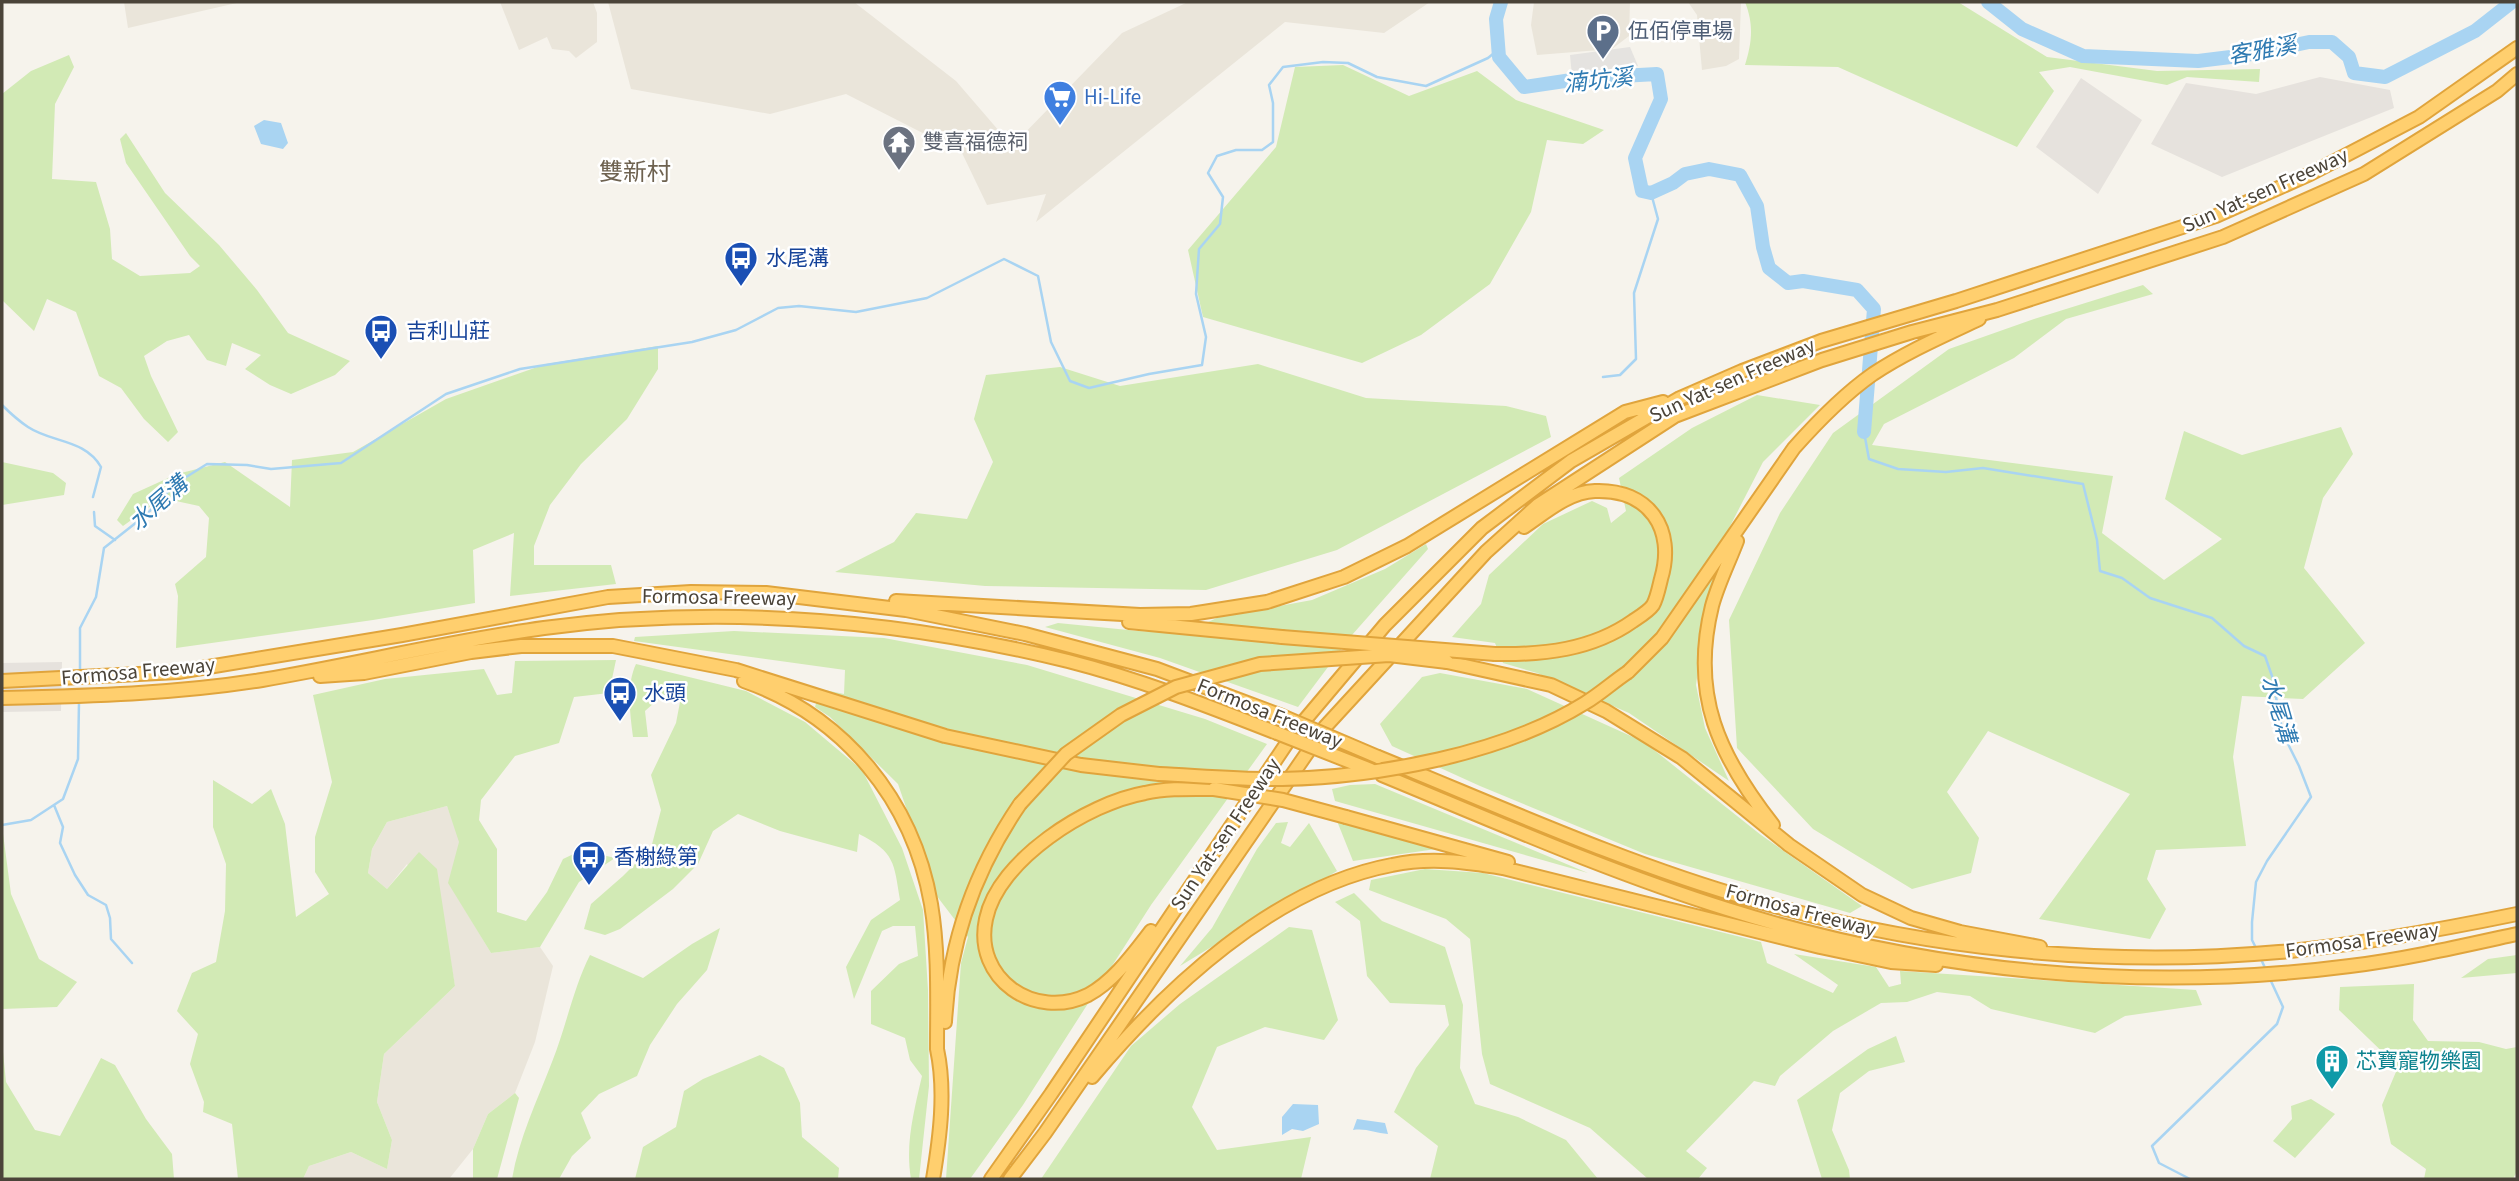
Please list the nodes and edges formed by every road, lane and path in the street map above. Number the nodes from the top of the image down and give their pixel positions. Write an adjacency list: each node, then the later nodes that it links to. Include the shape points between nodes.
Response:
1 (2517, 48): 4 (highway, Sun Yat-sen Freeway, via 2420,117 2228,211 1821,341)
2 (2517, 74): 3 (highway, Sun Yat-sen Freeway, via 2364,174 2223,237)
3 (1997, 310): 5 (highway, via 1905,355 1863,382 1794,448); 6 (highway, Sun Yat-sen Freeway, via 1822,360 1675,416 1538,505)
4 (1680, 398): 8 (highway, via 1625,412 1407,547 1306,591 1191,614); 14 (highway, Sun Yat-sen Freeway, via 1571,461 1482,528 1385,625 1293,734)
5 (1749, 512): 9 (highway, bridge, via 1662,638 1628,672 1584,704 1531,730 1423,763 1282,779 1159,774 1081,765 945,736); 13 (highway, via 1712,606 1704,670 1706,692 1727,758)
6 (1486, 552): 8 (highway, bridge, via 1558,503 1592,491 1617,493 1653,512 1666,542 1665,567 1653,605 1624,627 1572,648 1523,655 1282,637); 21 (highway, Sun Yat-sen Freeway, via 1325,727)
7 (766, 593): 8 (highway); 11 (highway, Formosa Freeway, via 608,597 178,672); 18 (highway, Formosa Freeway, bridge, via 906,610 1025,634 1157,669 1641,862 1752,900 1952,944)
8 (1056, 611)
9 (722, 669): 10 (highway, via 613,646 521,646 364,673); 20 (highway, via 768,689 826,724 865,762 895,805 918,853 931,904)
10 (260, 680): 12 (highway, Formosa Freeway, via 178,691); 19 (highway, Formosa Freeway, bridge, via 542,628 666,617 743,617 931,632 1054,658 1149,685 1628,876 1729,910 1839,940)
11 (2, 681)
12 (2, 698)
13 (1789, 845): 18 (highway, via 1862,895 1911,918); 20 (highway, bridge, via 1682,758 1606,711 1551,685 1447,662 1389,655 1260,664 1176,687 1121,715 1066,754 1020,804 997,838 961,921 948,981)
14 (1189, 888): 15 (highway, bridge, via 1119,971 1071,1001 1038,1003 1012,990 986,951 984,935 993,895 1013,868 1056,832 1114,802 1144,793 1214,789 1283,800); 23 (highway, Sun Yat-sen Freeway)
15 (1614, 895): 19 (highway, via 1891,962); 21 (highway, via 1462,861 1423,861 1370,870 1331,884 1279,911 1169,991)
16 (2517, 914): 18 (highway, Formosa Freeway, via 2278,953 2162,958)
17 (2517, 934): 19 (highway, Formosa Freeway, via 2421,956 2258,975)
18 (2064, 954)
19 (2038, 972)
20 (940, 1064): 22 (highway, via 939,1144)
21 (1045, 1133): 24 (highway, Sun Yat-sen Freeway)
22 (933, 1179)
23 (991, 1179)
24 (1010, 1179)

